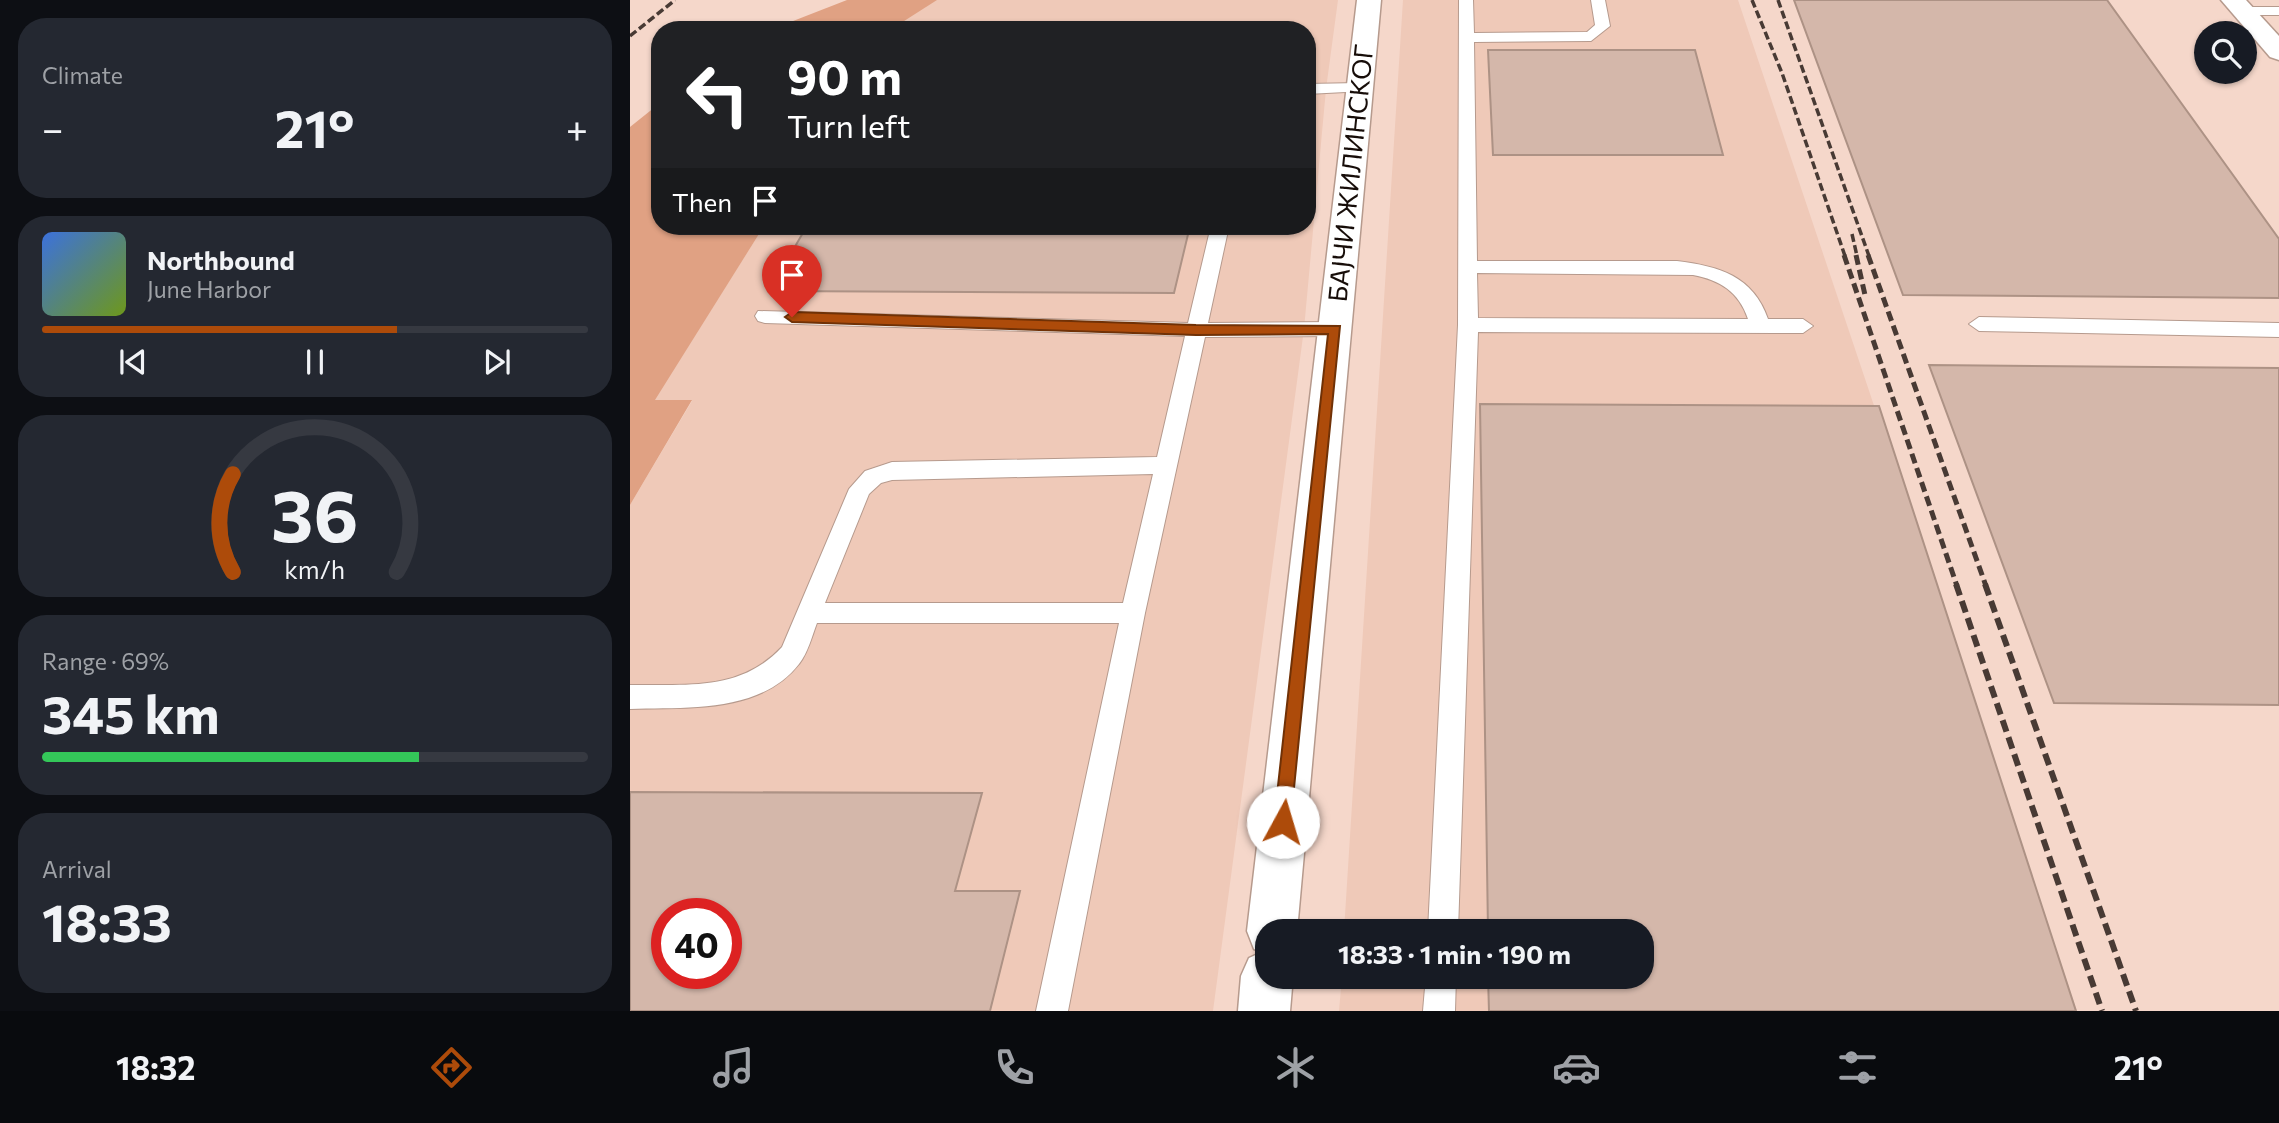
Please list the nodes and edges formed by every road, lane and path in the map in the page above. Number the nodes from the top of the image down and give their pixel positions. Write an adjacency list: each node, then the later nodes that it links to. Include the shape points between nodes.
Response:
1 (1369, 0): 8 (street, БАЈЧИ ЖИЛИНСКОГ)
2 (1466, 0): 6 (lane)
3 (1598, 0): 6 (lane, via 1603,26 1591,36)
4 (2238, 6): 5 (lane); 7 (street)
5 (2279, 12)
6 (1467, 38): 11 (lane)
7 (2279, 52)
8 (1359, 88): 9 (lane); 17 (street, БАЈЧИ ЖИЛИНСКОГ)
9 (1316, 89)
10 (1218, 235): 18 (lane)
11 (1469, 267): 14 (lane); 15 (lane, via 1704,270 1744,289)
12 (765, 316): 18 (lane)
13 (1979, 324): 19 (lane)
14 (1468, 325): 15 (lane); 25 (lane)
15 (1760, 326): 16 (lane)
16 (1804, 326)
17 (1335, 329): 18 (lane); 24 (street, БАЈЧИ ЖИЛИНСКОГ)
18 (1196, 330): 20 (lane)
19 (2279, 330)
20 (1168, 465): 21 (lane); 22 (lane, via 892,471 873,477 860,489)
21 (1133, 612): 22 (lane); 28 (lane)
22 (807, 613): 23 (lane, via 792,654 780,671 761,683 727,692)
23 (630, 697)
24 (1273, 919)
25 (1443, 919)
26 (1266, 989): 29 (street)
27 (1440, 989): 30 (lane)
28 (1052, 1011)
29 (1264, 1011)
30 (1439, 1011)

